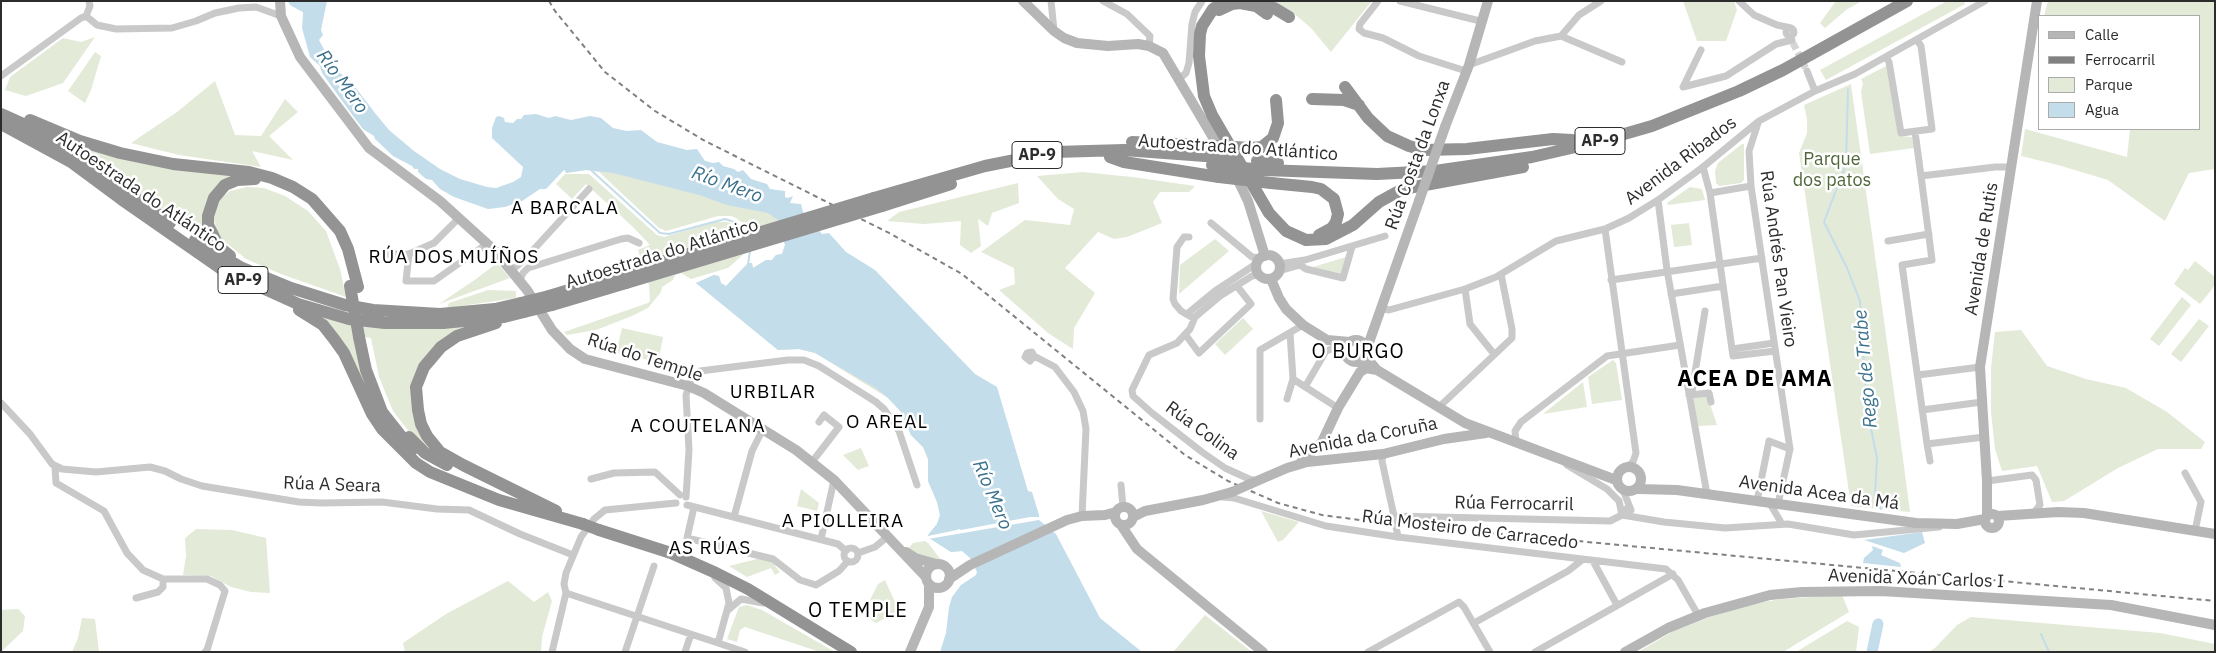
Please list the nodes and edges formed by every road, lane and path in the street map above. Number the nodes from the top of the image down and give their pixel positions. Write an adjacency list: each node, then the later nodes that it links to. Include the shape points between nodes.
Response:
1 (89, 1): 19 (street)
2 (280, 1): 20 (main road)
3 (1023, 1): 24 (main road)
4 (1051, 1): 24 (street)
5 (1103, 1): 27 (street, via 1126,14 1150,36)
6 (1202, 1): 34 (street, via 1192,24 1189,63)
7 (1225, 1): 44 (highway, via 1213,9 1200,34 1200,65 1207,104 1269,213 1286,232 1306,240 1326,239 1340,233 1379,202 1399,191 1542,163 1627,139)
8 (1378, 1): 31 (street, via 1360,24 1359,29 1364,33 1419,56)
9 (1400, 1): 23 (street)
10 (1488, 1): 23 (main road, Rúa Costa da Lonxa)
11 (1601, 1): 25 (street, via 1579,15)
12 (1739, 1): 28 (street, via 1754,15 1777,25 1790,36 1726,76 1683,87)
13 (1890, 1): 47 (highway, Autoestrada do Atlántico / AP-9, via 1781,62 1702,98 1628,125)
14 (1907, 1): 44 (highway, Autoestrada do Atlántico / AP-9, via 1783,70)
15 (1985, 1): 26 (street, Avenida Ribados)
16 (2032, 1): 22 (main road, Avenida de Rutis)
17 (2037, 1): 22 (main road, Avenida de Rutis)
18 (1263, 10): 21 (highway); 50 (highway, bridge, via 1240,3 1224,7 1207,27 1204,48 1210,97 1220,119 1276,216 1302,234 1318,235 1332,228 1338,214 1334,200 1312,187 1271,183 1219,177)
19 (86, 16): 20 (street, via 97,25 116,29 172,28 215,12 239,8 256,7); 33 (street)
20 (281, 16): 60 (main road, Rúa do Temple, via 300,57 368,148)
21 (1290, 17)
22 (2034, 17): 53 (main road, Avenida de Rutis)
23 (1480, 21): 31 (main road, Rúa Costa da Lonxa)
24 (1054, 31): 27 (main road, via 1064,38 1092,45)
25 (1561, 36): 30 (street); 31 (street, via 1535,41)
26 (1917, 40): 29 (street, Avenida Ribados); 45 (street, via 1921,46 1932,130)
27 (1149, 46): 34 (main road, via 1163,53)
28 (1701, 50)
29 (1886, 57): 36 (street, Avenida Ribados); 45 (street, via 1901,133)
30 (1622, 62)
31 (1467, 68): 91 (main road, Rúa Costa da Lonxa, bridge)
32 (1807, 71): 36 (street)
33 (1, 76)
34 (1180, 79): 74 (main road, via 1241,184)
35 (1345, 87): 39 (highway)
36 (1815, 91): 42 (street, Avenida Ribados)
37 (1312, 99): 39 (highway, via 1344,100)
38 (1276, 100): 49 (highway, bridge, via 1278,123 1273,138 1262,147)
39 (1359, 105): 47 (highway, via 1387,136 1423,150)
40 (1, 108): 86 (highway, via 80,141 114,151 173,164 249,172 293,187 312,199 340,231 350,255)
41 (1, 114): 76 (highway, Autoestrada do Atlántico / AP-9, via 71,152 204,247)
42 (1759, 121): 46 (street, Avenida Ribados); 48 (street, Rúa Andrés Pan Vieiro)
43 (1, 124): 88 (highway, Autoestrada do Atlántico / AP-9, via 71,162 223,270)
44 (1652, 126): 51 (highway, Autoestrada do Atlántico / AP-9, via 1532,157 1434,171 1376,174)
45 (1915, 132): 54 (street)
46 (1741, 135): 48 (street, Rúa Andrés Pan Vieiro, via 1746,138); 52 (street, Avenida Ribados)
47 (1572, 140): 51 (highway, Autoestrada do Atlántico / AP-9, via 1488,156 1394,165)
48 (1749, 151): 55 (street, Rúa Andrés Pan Vieiro)
49 (1206, 155): 50 (highway, Autoestrada do Atlántico / AP-9); 51 (highway, AP-9, bridge); 59 (highway, Autoestrada do Atlántico / AP-9, via 1140,142 1045,149)
50 (1110, 157): 59 (highway, Autoestrada do Atlántico / AP-9, via 1075,158 1018,167)
51 (1261, 165)
52 (1703, 167): 57 (street); 58 (street, Avenida Ribados)
53 (2011, 167): 54 (street, via 1995,166); 108 (main road, Avenida de Rutis)
54 (1921, 176): 63 (street)
55 (1751, 186): 57 (street); 72 (street, Rúa Andrés Pan Vieiro)
56 (589, 189): 73 (street)
57 (1710, 193): 75 (street)
58 (1658, 200): 62 (street, Avenida Ribados); 79 (street)
59 (878, 202): 90 (highway, Autoestrada do Atlántico / AP-9, bridge)
60 (459, 218): 68 (main road, Rúa do Temple); 71 (street, via 434,244)
61 (1211, 223): 74 (street)
62 (1605, 229): 81 (street, Avenida Ribados, via 1556,241); 83 (street)
63 (1929, 234): 66 (street); 110 (street, via 1932,260 1902,265)
64 (1385, 236): 69 (street)
65 (1189, 237): 93 (street, via 1184,237 1177,247 1174,279 1175,304)
66 (1888, 241)
67 (639, 243): 77 (street, via 621,239)
68 (488, 244): 71 (street, via 434,281 406,281); 78 (main road, Rúa do Temple)
69 (1352, 247): 80 (street); 80 (street, via 1343,278 1306,270 1300,265)
70 (386, 254): 71 (street)
71 (408, 254)
72 (1762, 258): 75 (street); 102 (street, Rúa Andrés Pan Vieiro)
73 (525, 259): 77 (street); 78 (street)
74 (1257, 263): 80 (main road, via 1264,279); 80 (main road, via 1275,257); 84 (street, via 1252,276); 93 (street, via 1215,291)
75 (1720, 263): 79 (street); 85 (street)
76 (240, 267): 86 (highway, via 219,247 211,233 208,216 214,198 225,185 254,178 279,186 308,203 334,234); 90 (highway, Autoestrada do Atlántico / AP-9, via 306,293 373,310 440,314)
77 (528, 268): 82 (street)
78 (512, 270): 82 (main road, Rúa do Temple)
79 (1667, 270): 83 (street); 89 (street)
80 (1277, 271): 95 (main road, via 1278,298)
81 (1501, 274): 87 (street, Avenida Ribados); 106 (street, via 1512,338)
82 (520, 280): 113 (main road, Rúa do Temple, via 552,330 570,349 586,359)
83 (1611, 280): 103 (street)
84 (1237, 286): 93 (street); 97 (street, via 1250,304 1199,353)
85 (1723, 286): 89 (street); 102 (street, via 1732,352)
86 (354, 287): 98 (highway, bridge)
87 (1465, 289): 91 (street, Avenida Ribados, via 1389,310); 106 (street, via 1470,324)
88 (266, 291): 90 (highway, Autoestrada do Atlántico / AP-9, via 323,312 385,323 444,323 504,317); 170 (highway, via 323,325 344,354 382,429 416,462 430,472 463,486)
89 (1671, 294): 101 (street)
90 (523, 308): 156 (highway, via 456,336 441,347 424,367 416,387 421,424 440,452)
91 (1381, 308): 94 (main road, Rúa Costa da Lonxa)
92 (1705, 311): 115 (street)
93 (1190, 316): 97 (street, via 1190,329)
94 (1377, 319): 100 (main road, Rúa Costa da Lonxa); 105 (main road, Rúa Costa da Lonxa)
95 (1303, 325): 96 (street); 99 (main road)
96 (1290, 333): 111 (street); 124 (street, via 1260,350)
97 (1185, 334): 146 (street, Rúa Colina, via 1177,343 1149,355 1132,390 1133,396 1225,468)
98 (363, 338): 156 (highway, via 386,408 407,435 425,452 451,467); 170 (highway, via 366,370 382,412 415,453 455,478)
99 (1327, 340): 100 (main road); 104 (main road)
100 (1354, 342): 104 (main road, via 1346,347); 105 (main road, via 1364,345)
101 (1680, 345): 103 (street); 115 (street)
102 (1775, 347): 133 (street, Rúa Andrés Pan Vieiro)
103 (1621, 353): 131 (street, via 1607,356 1521,422 1515,431); 142 (street, via 1636,453 1633,462)
104 (1344, 354): 105 (main road, via 1360,361); 112 (main road, via 1356,368); 114 (street, via 1326,351)
105 (1366, 354): 109 (main road)
106 (1494, 354): 121 (street)
107 (1034, 356): 165 (street, via 1055,367 1066,379 1083,411 1086,429)
108 (1980, 367): 110 (street); 118 (main road, Avenida de Rutis)
109 (1377, 370): 112 (main road, via 1363,369); 121 (main road)
110 (1918, 375): 122 (street)
111 (1293, 379): 114 (street); 116 (street)
112 (1355, 380): 120 (main road)
113 (688, 386): 126 (main road, Rúa do Temple); 148 (street, via 700,371 788,360 815,364 876,402 890,417 899,431); 158 (street)
114 (1305, 387): 120 (street)
115 (1689, 395): 117 (street, via 1709,393); 154 (street)
116 (1287, 399)
117 (1711, 402)
118 (1982, 402): 122 (street); 128 (main road, Avenida de Rutis)
119 (1, 403): 140 (street)
120 (1338, 408): 130 (main road)
121 (1438, 408): 123 (main road)
122 (1922, 410): 132 (street)
123 (1451, 415): 127 (main road); 129 (main road, via 1458,430)
124 (1260, 419)
125 (819, 422): 138 (street, via 824,415 839,427)
126 (763, 429): 138 (main road, Rúa do Temple); 167 (street, via 752,451)
127 (1489, 433): 129 (main road, Avenida da Coruña); 131 (main road)
128 (1984, 437): 132 (street); 147 (main road, Avenida de Rutis)
129 (1444, 438): 134 (main road, Avenida da Coruña)
130 (1322, 442): 136 (main road, via 1325,454); 139 (main road)
131 (1516, 442): 135 (main road)
132 (1927, 444): 137 (street)
133 (1790, 449): 153 (street, Rúa Andrés Pan Vieiro); 157 (street, via 1768,441)
134 (1383, 454): 136 (main road, Avenida da Coruña); 166 (street)
135 (1549, 455): 142 (main road, via 1594,471); 164 (street, via 1607,489 1619,500)
136 (1337, 457): 139 (main road, Avenida da Coruña)
137 (1930, 461)
138 (812, 462): 145 (main road, Rúa do Temple)
139 (1296, 465): 146 (main road, Avenida da Coruña)
140 (55, 467): 183 (street, Rúa A Seara, via 75,472 96,472 150,467 202,486 299,502 382,502 469,510); 192 (street, via 56,483 104,511 127,553 143,570)
141 (2185, 472): 176 (street, via 2201,502)
142 (1621, 473): 143 (main road, via 1638,470); 151 (main road)
143 (1641, 476): 150 (main road); 152 (main road, via 1646,482)
144 (591, 478): 158 (street, via 614,473 655,472)
145 (834, 480): 178 (main road, Rúa do Temple); 180 (street)
146 (1254, 483): 155 (main road, Avenida da Coruña, bridge)
147 (1987, 484): 163 (street, via 2032,475 2036,480 2040,505); 171 (main road, Avenida de Rutis)
148 (917, 485)
149 (1121, 485): 168 (street)
150 (1638, 488): 151 (main road, via 1630,492); 152 (main road)
151 (1623, 490): 162 (street)
152 (1677, 490): 154 (main road, Avenida Acea da Má)
153 (1783, 490): 160 (street, Rúa Andrés Pan Vieiro); 161 (street)
154 (1707, 494): 157 (main road, Avenida Acea da Má)
155 (1217, 496): 168 (main road, Avenida da Coruña); 179 (street, Rúa Mosteiro de Carracedo, via 1234,498 1326,526)
156 (530, 499): 172 (highway)
157 (1757, 500): 160 (main road, Avenida Acea da Má)
158 (687, 501): 159 (street, via 681,507); 159 (street, via 676,499); 167 (street); 185 (street, via 687,538 773,559 800,580 816,585)
159 (676, 503): 183 (street, via 605,510 594,519)
160 (1773, 503): 161 (main road, Avenida Acea da Má); 173 (street)
161 (1789, 506): 174 (main road, Avenida Acea da Má, via 1916,523)
162 (1628, 508): 164 (street); 169 (street)
163 (2038, 513): 171 (main road, Avenida Acea da Má); 176 (main road, via 2084,513)
164 (1622, 515): 166 (street, Rúa Ferrocarril, via 1610,521); 169 (street)
165 (1082, 516): 168 (main road, Avenida da Coruña); 175 (main road, Avenida da Coruña)
166 (1394, 516): 179 (street, bridge)
167 (734, 517): 180 (street)
168 (1124, 517): 175 (main road, Avenida da Coruña); 215 (main road, via 1137,549)
169 (1637, 517): 173 (street, via 1725,528)
170 (559, 518): 172 (highway)
171 (1992, 519): 174 (main road, Avenida Acea da Má)
172 (583, 524): 190 (highway, bridge)
173 (1782, 524): 174 (street, via 1854,535)
174 (1957, 524)
175 (1058, 525): 187 (main road)
176 (2195, 531): 177 (main road)
177 (2215, 534)
178 (888, 537): 182 (street, via 875,547); 189 (main road, Rúa do Temple, via 915,558); 193 (main road, Rúa do Temple)
179 (1398, 537): 184 (street, Rúa Mosteiro de Carracedo)
180 (821, 539): 181 (street, via 838,544)
181 (846, 551): 182 (street, via 852,548); 185 (street)
182 (858, 553): 185 (street, via 856,560)
183 (573, 555): 195 (street, via 564,584)
184 (1582, 560): 186 (street, Rúa Mosteiro de Carracedo); 202 (street)
185 (848, 561)
186 (1593, 561): 191 (street, Rúa Mosteiro de Carracedo, via 1666,569); 197 (street)
187 (970, 565): 189 (main road); 194 (main road)
188 (654, 566): 200 (street)
189 (941, 566): 193 (main road, via 927,570); 194 (main road, via 949,573)
190 (704, 567): 198 (highway); 199 (street, via 726,588)
191 (1673, 574): 197 (street); 201 (street)
192 (163, 579): 196 (street, via 163,587 158,592); 207 (street, via 207,579 226,591)
193 (927, 581): 194 (main road, via 935,588); 213 (main road, via 929,607)
194 (946, 583): 214 (main road)
195 (566, 593): 200 (street); 208 (street)
196 (136, 598)
197 (1617, 606): 206 (street)
198 (779, 608): 199 (street, via 745,599); 212 (highway)
199 (728, 610): 205 (street)
200 (637, 615): 204 (street); 209 (street)
201 (1698, 615): 203 (main road, Avenida Xoán Carlos I, via 1770,595 1881,591 2111,605); 218 (main road, Avenida Xoán Carlos I)
202 (1474, 623): 216 (street, via 1459,602); 217 (street)
203 (2215, 625)
204 (691, 634): 205 (street); 210 (street)
205 (718, 643): 211 (street)
206 (1538, 651)
207 (205, 652)
208 (552, 652)
209 (625, 652)
210 (685, 652)
211 (745, 652)
212 (851, 652)
213 (910, 652)
214 (916, 652)
215 (1263, 652)
216 (1368, 652)
217 (1490, 652)
218 (1625, 652)

